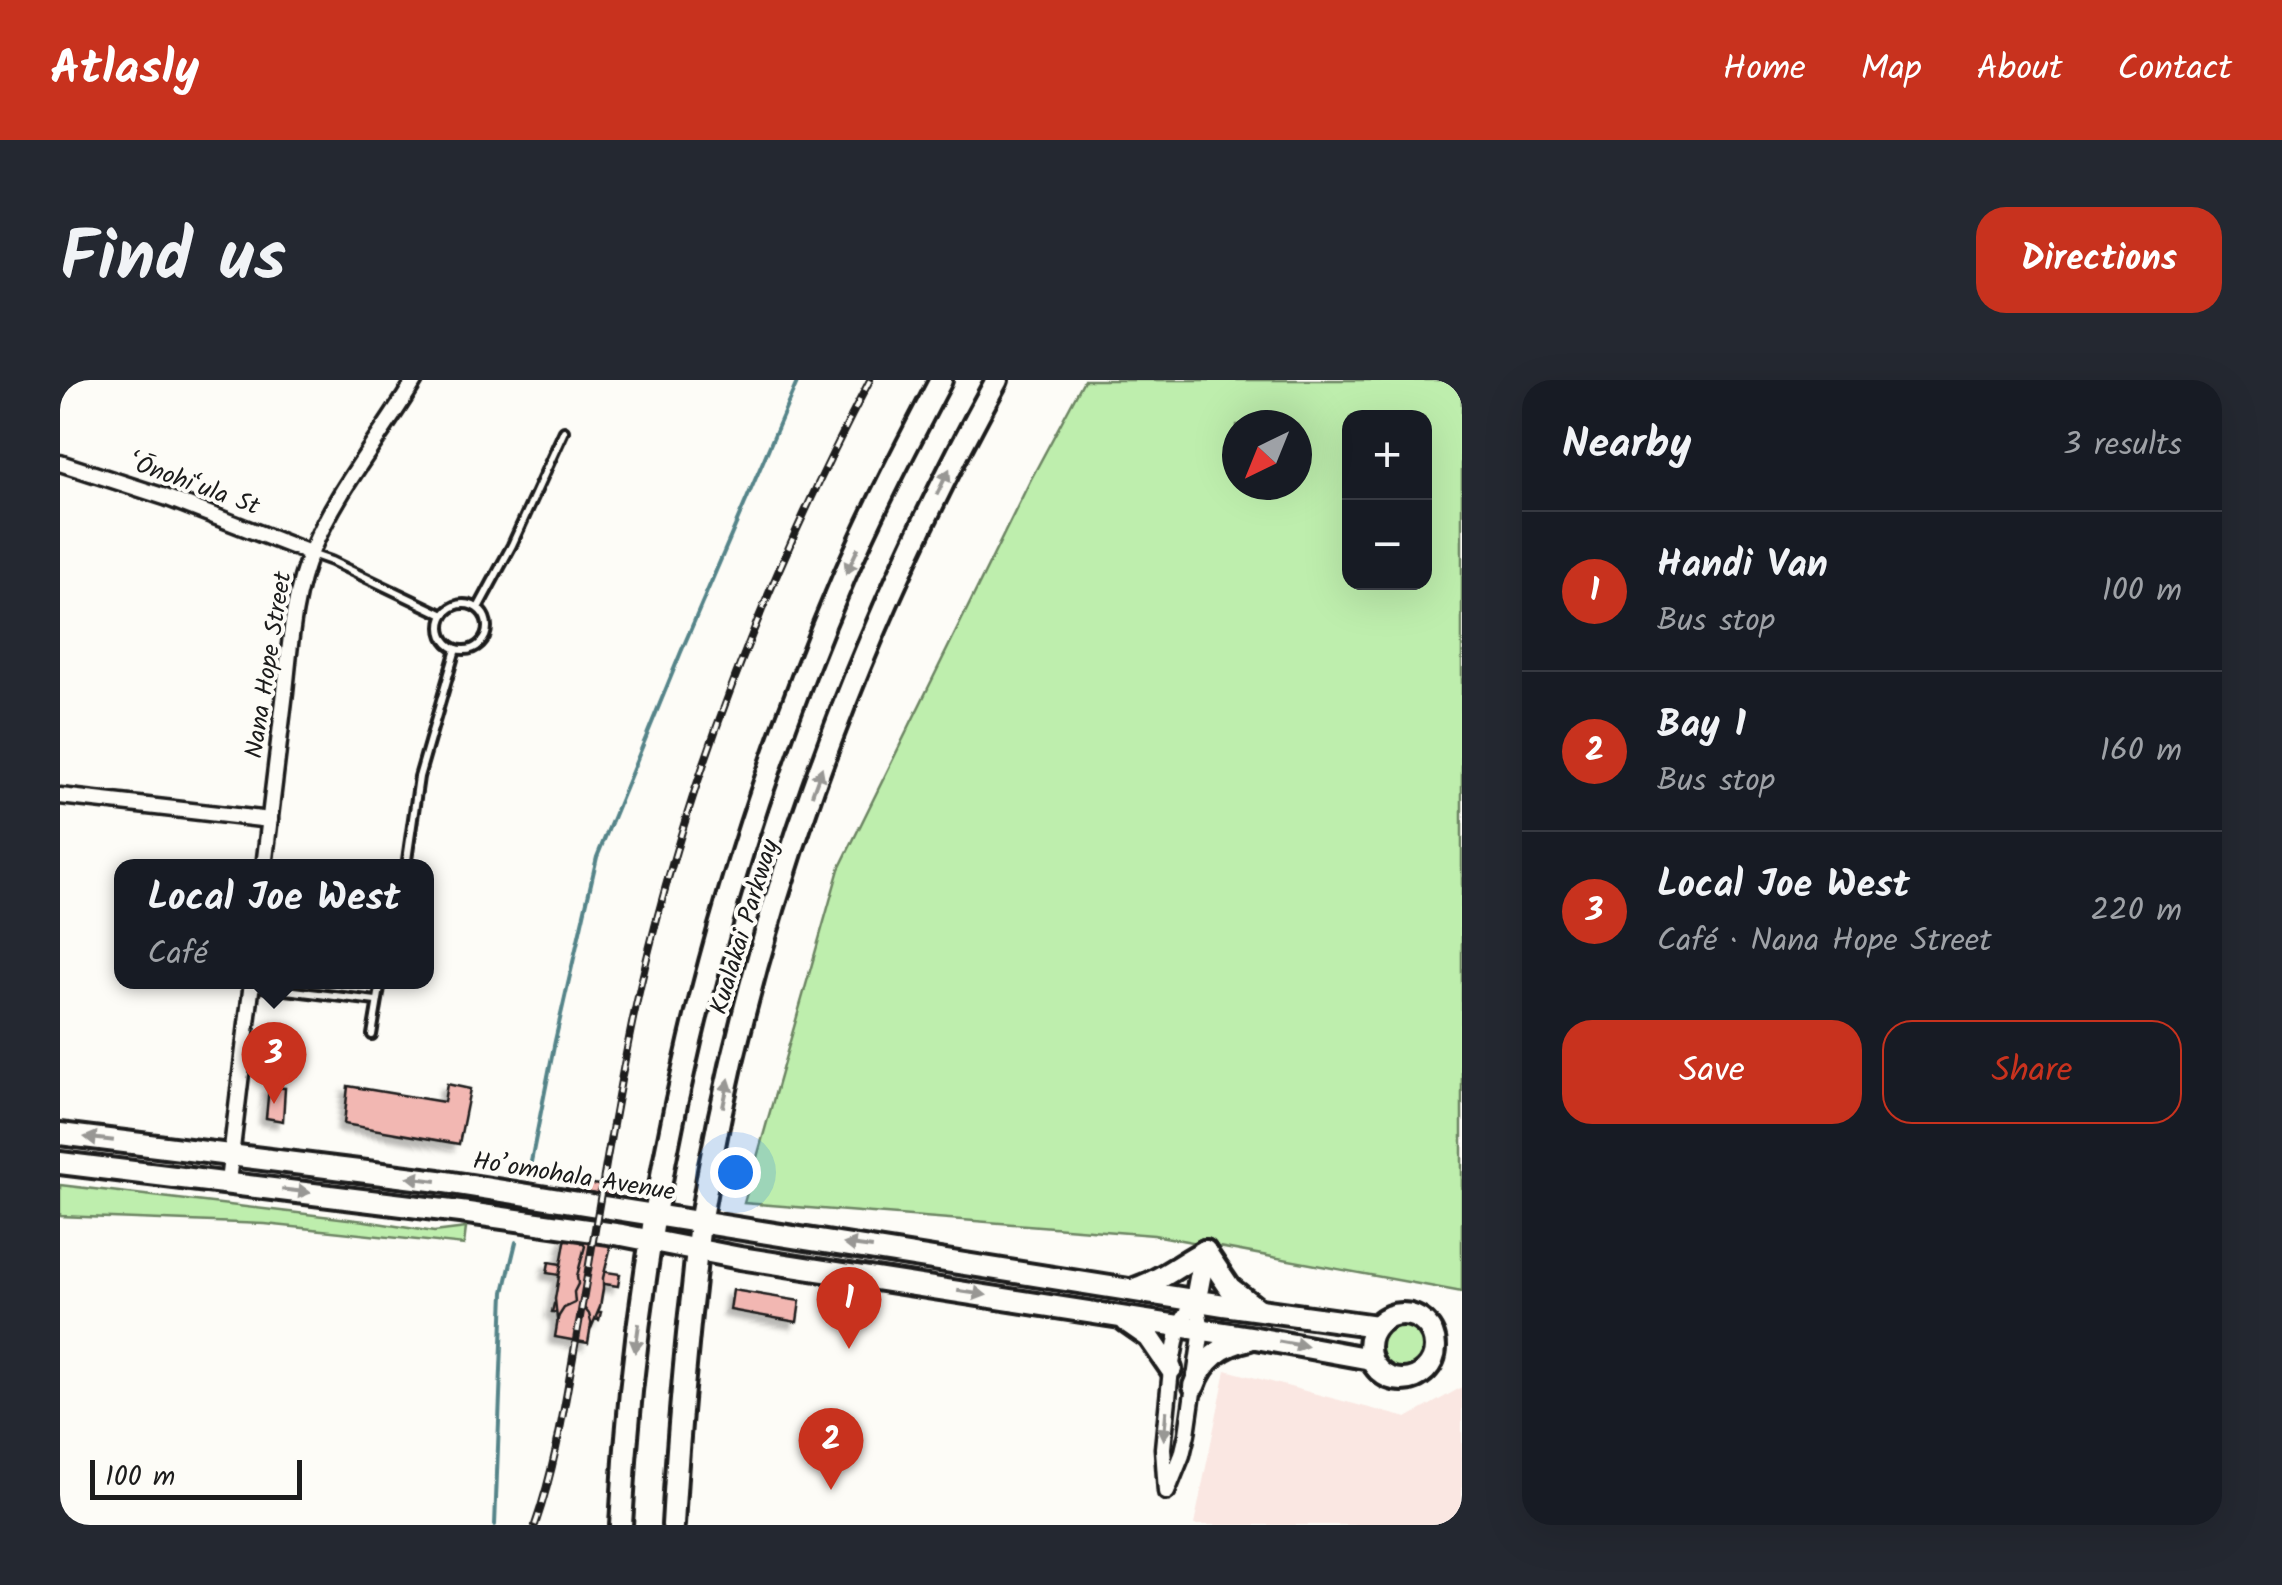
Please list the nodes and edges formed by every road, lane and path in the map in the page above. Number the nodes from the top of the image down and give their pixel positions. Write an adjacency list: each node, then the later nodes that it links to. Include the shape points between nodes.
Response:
1 (415, 380): 6 (street, Nana Hope Street)
2 (942, 380): 23 (main road, Kualakai Parkway, one-way to 23, via 846,574 748,830 694,1022)
3 (997, 380): 24 (main road, Kualakai Parkway, one-way to 3, via 746,1007 813,791 904,562)
4 (564, 431): 7 (lane)
5 (60, 463): 6 (street, ‘Ōnohi‘ula St)
6 (310, 553): 8 (lane); 11 (street, Nana Hope Street, via 294,615)
7 (478, 608): 8 (lane, via 456,605); 9 (lane, via 488,627 484,640)
8 (444, 615): 9 (lane, via 441,631)
9 (456, 649): 13 (lane, via 420,777)
10 (60, 796): 11 (street)
11 (270, 820): 12 (street, Nana Hope Street)
12 (265, 859)
13 (407, 859)
14 (251, 989): 20 (street)
15 (288, 989): 17 (lane)
16 (379, 989): 17 (lane)
17 (376, 1001): 18 (lane)
18 (372, 1035)
19 (60, 1134): 20 (main road, Ho’omohala Avenue, one-way to 19)
20 (231, 1154): 22 (street); 23 (main road, Ho’omohala Avenue, one-way to 20)
21 (60, 1163): 22 (main road, Ho’omohala Avenue)
22 (228, 1182): 25 (main road, Ho’omohala Avenue, one-way to 25)
23 (656, 1215): 24 (main road, Ho’omohala Avenue); 25 (main road, Kualakai Parkway)
24 (700, 1223): 26 (main road, Kualakai Parkway); 28 (main road, Ho’omohala Avenue, one-way to 24)
25 (652, 1241): 26 (main road, Ho’omohala Avenue); 39 (main road, Kualakai Parkway, one-way to 39, via 631,1380)
26 (697, 1250): 31 (main road, Ho’omohala Avenue, one-way to 31); 40 (main road, Kualakai Parkway)
27 (1205, 1251): 28 (main road, via 1155,1282); 29 (main road); 30 (main road, via 1230,1288)
28 (1128, 1289): 29 (main road, Ho’omohala Avenue)
29 (1196, 1299): 30 (main road, Ho’omohala Avenue); 32 (street); 34 (street)
30 (1257, 1309): 33 (main road, Ho’omohala Avenue)
31 (1115, 1316): 32 (main road, Ho’omohala Avenue); 37 (main road, via 1150,1337)
32 (1178, 1326): 34 (main road, Ho’omohala Avenue); 37 (street)
33 (1376, 1326): 36 (main road); 36 (main road, Ho’omohala Avenue, via 1394,1315 1415,1316 1431,1330 1435,1351 1426,1370 1407,1380 1386,1376)
34 (1202, 1329): 35 (main road, Ho’omohala Avenue); 38 (street)
35 (1256, 1338): 36 (main road, Ho’omohala Avenue, one-way to 36); 38 (main road, via 1216,1353)
36 (1371, 1358)
37 (1171, 1369): 38 (street, one-way to 38, via 1166,1492 1182,1455)
38 (1194, 1386)
39 (622, 1525)
40 (673, 1525)

